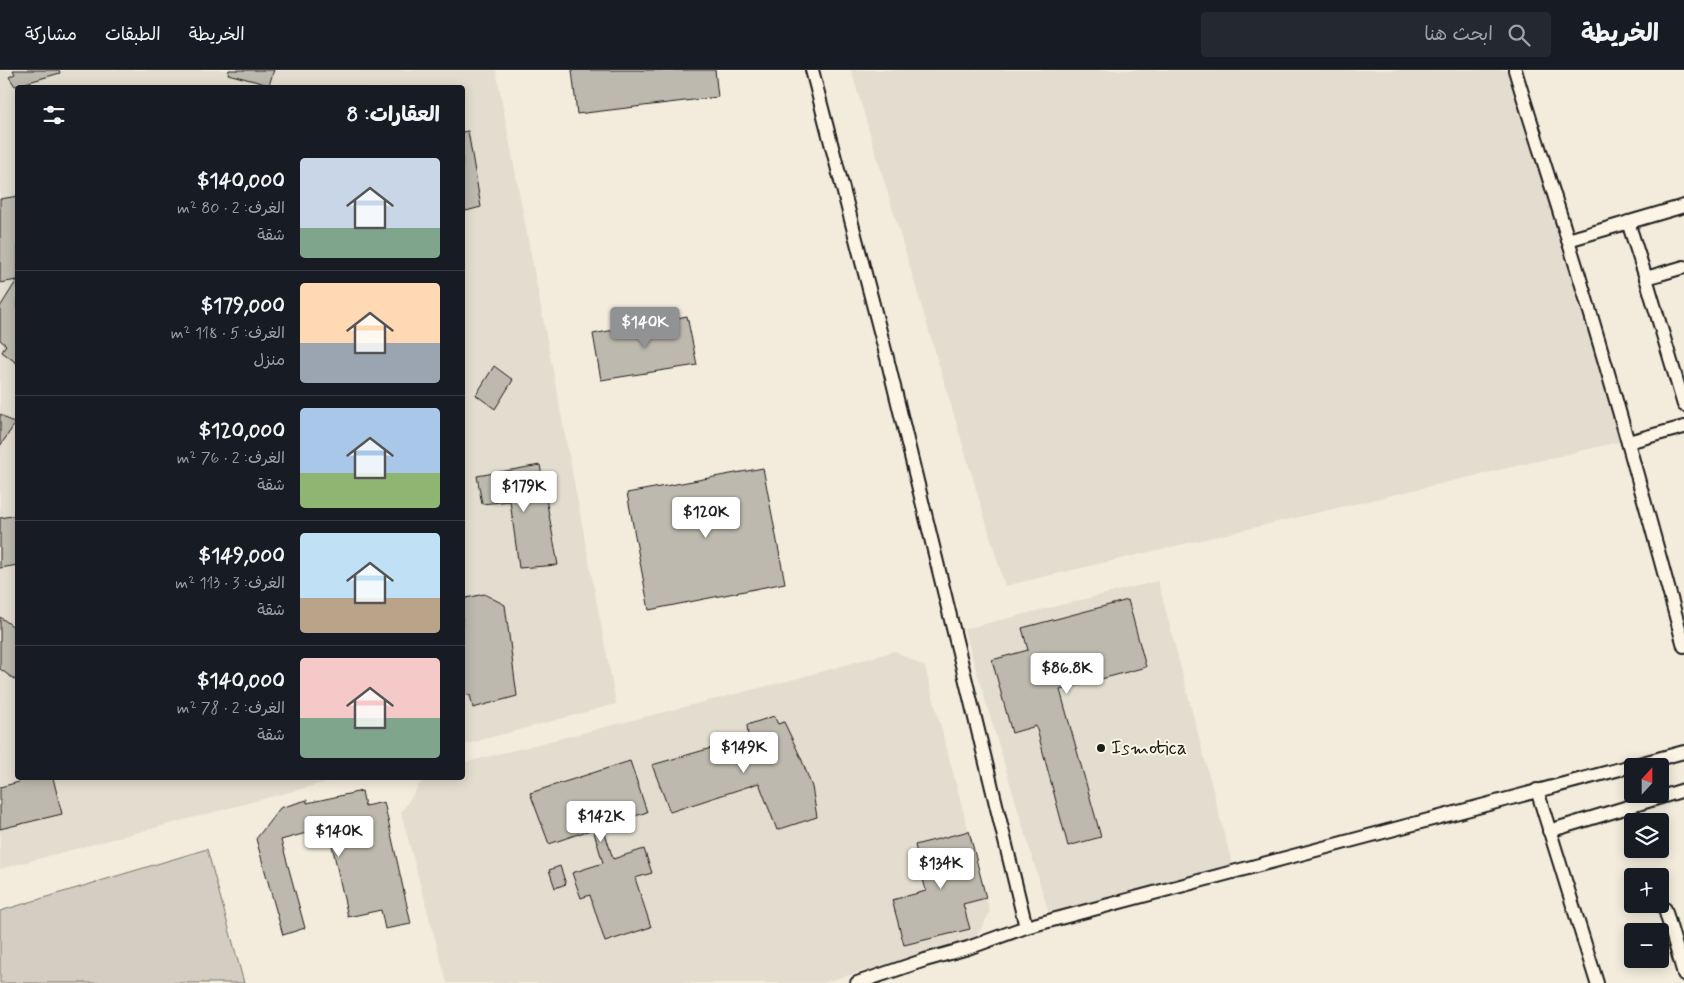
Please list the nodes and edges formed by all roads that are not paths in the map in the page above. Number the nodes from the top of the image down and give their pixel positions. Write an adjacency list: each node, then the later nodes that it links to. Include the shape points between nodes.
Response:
1 (812, 70): 17 (street, via 888,358)
2 (1515, 70): 5 (street)
3 (1684, 206): 4 (street)
4 (1628, 222): 5 (street); 7 (street)
5 (1568, 240): 10 (street)
6 (1684, 267): 7 (street)
7 (1646, 278): 8 (street)
8 (1684, 405)
9 (1684, 428): 10 (street)
10 (1628, 442): 11 (street)
11 (1684, 646)
12 (1684, 752): 13 (street)
13 (1536, 790): 15 (street); 17 (street)
14 (1684, 790): 15 (street)
15 (1549, 831): 20 (street)
16 (1666, 913): 18 (street)
17 (1026, 927): 19 (street)
18 (1684, 974)
19 (857, 983)
20 (1596, 983)

